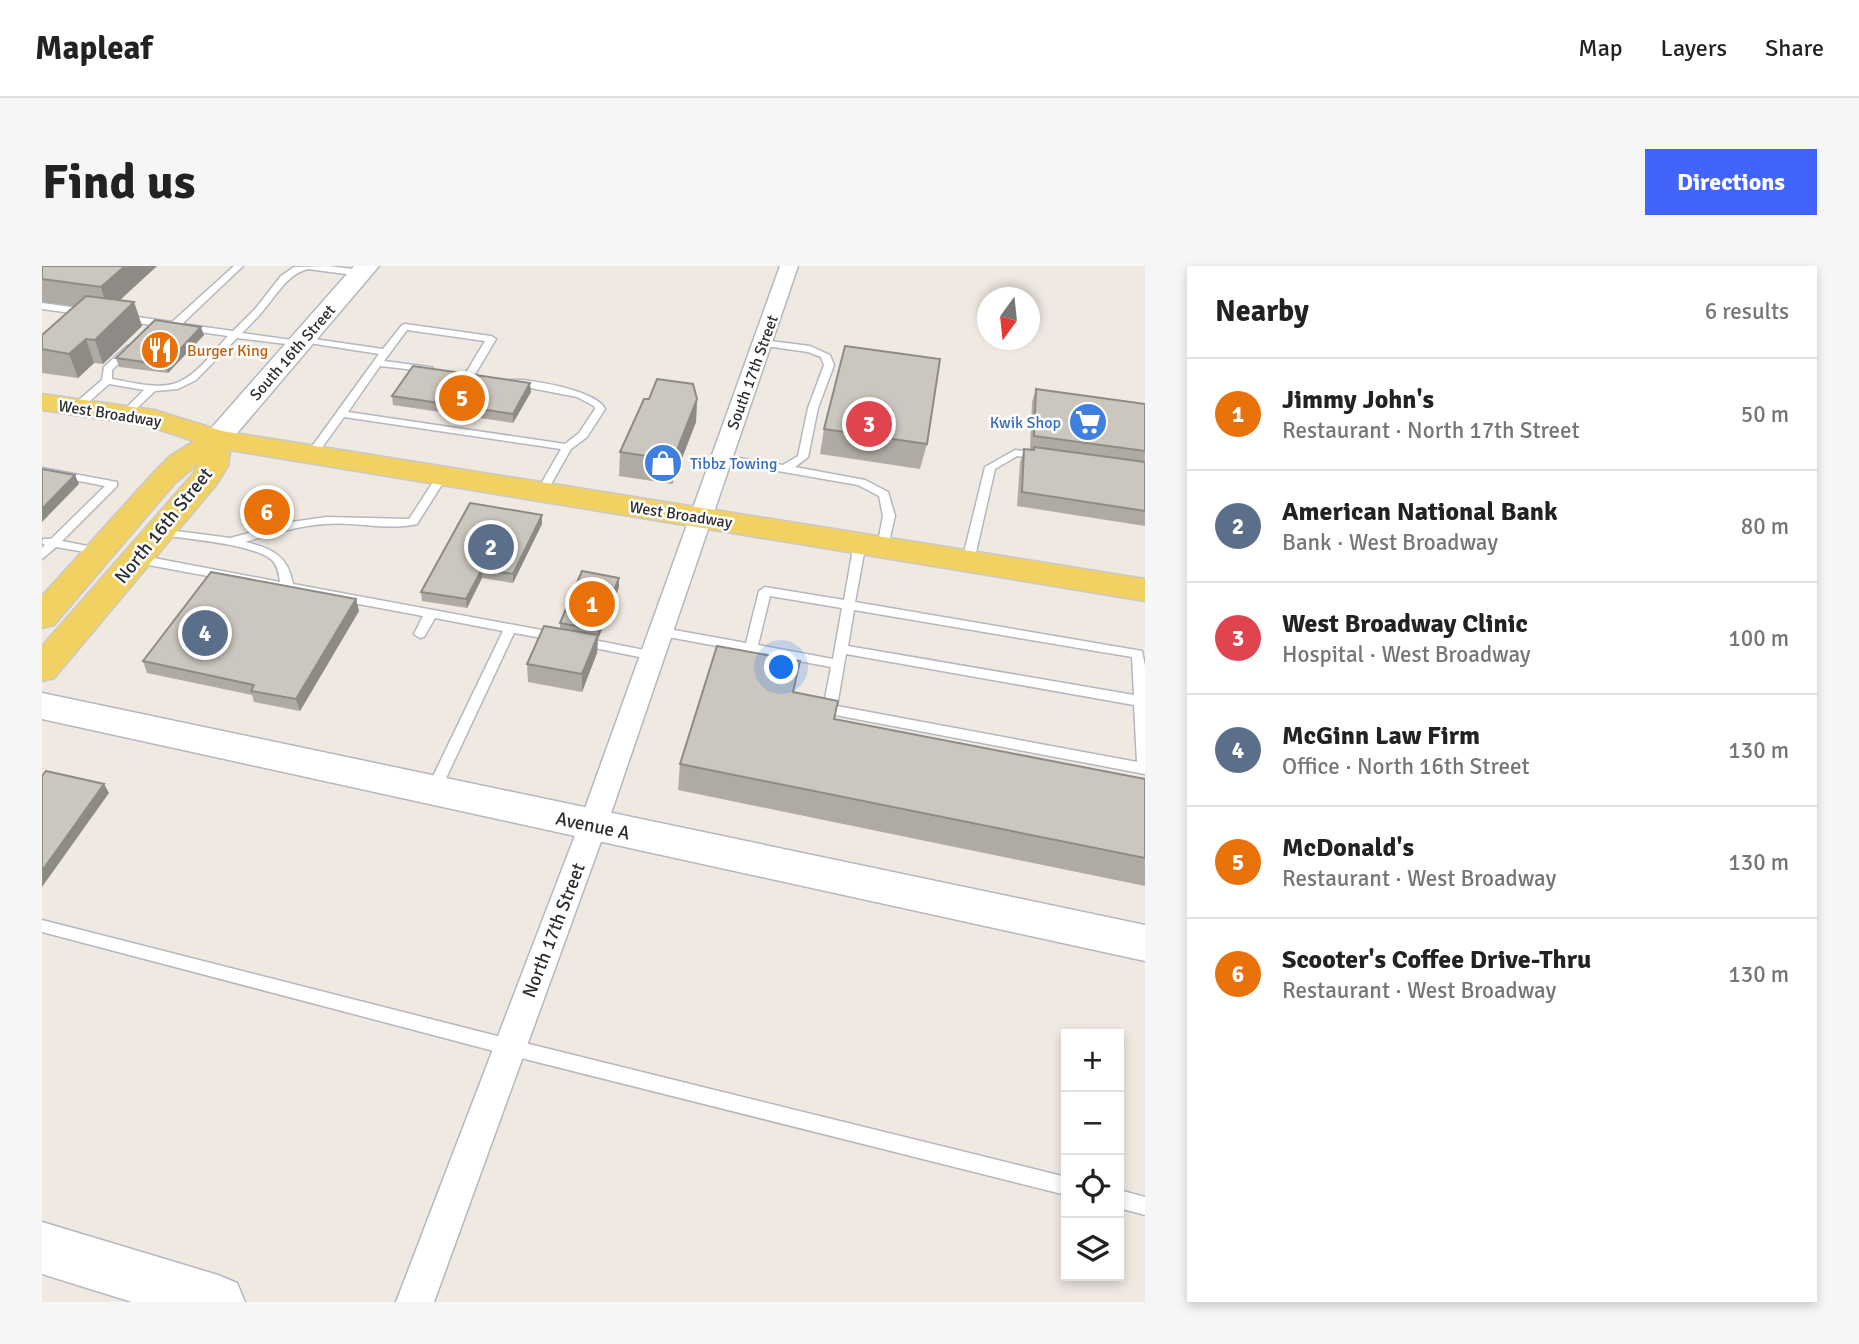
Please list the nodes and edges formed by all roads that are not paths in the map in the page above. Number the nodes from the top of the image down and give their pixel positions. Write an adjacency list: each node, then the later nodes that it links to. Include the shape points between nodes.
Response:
1 (789, 266): 14 (street, South 17th Street)
2 (236, 267): 9 (lane)
3 (293, 267): 4 (lane); 11 (lane)
4 (364, 270): 13 (street, South 16th Street)
5 (42, 306): 6 (lane)
6 (92, 313)
7 (118, 317): 8 (lane)
8 (156, 322): 9 (lane); 10 (lane)
9 (175, 325): 11 (lane)
10 (146, 332)
11 (236, 334): 13 (lane); 21 (lane, via 193,378 175,387)
12 (136, 341): 19 (lane, via 107,369)
13 (301, 341): 15 (lane); 27 (street, South 16th Street)
14 (762, 343): 31 (street, South 17th Street); 32 (lane, via 810,349 825,355 829,365 813,408 803,457)
15 (385, 352): 16 (lane); 18 (lane, via 405,327 491,339)
16 (377, 363): 17 (lane); 25 (lane)
17 (441, 372)
18 (470, 376)
19 (107, 381): 21 (lane); 23 (lane)
20 (501, 381): 28 (lane, via 580,395 598,404 600,409 589,429)
21 (152, 388): 24 (lane)
22 (42, 402): 23 (main road, West Broadway)
23 (77, 407): 24 (main road, West Broadway)
24 (126, 413): 27 (main road, West Broadway, via 171,422)
25 (341, 414): 28 (lane); 29 (lane)
26 (42, 429): 27 (main road, West Broadway, via 152,443)
27 (217, 439): 29 (main road, West Broadway); 37 (main road, North 16th Street, via 210,472); 41 (main road, North 16th Street, via 172,469)
28 (567, 447): 35 (lane)
29 (312, 454): 34 (main road, West Broadway)
30 (1056, 457): 44 (lane, via 1016,453 990,467)
31 (721, 458): 32 (lane); 36 (street, South 17th Street)
32 (785, 468): 40 (lane, via 861,482 884,494 890,516)
33 (42, 471): 38 (lane, via 113,484)
34 (443, 475): 35 (main road, West Broadway); 39 (lane, via 413,522 326,520 292,524)
35 (542, 491): 36 (main road, West Broadway)
36 (701, 517): 40 (main road, West Broadway); 52 (street, North 17th Street)
37 (161, 532): 39 (lane); 43 (main road, North 16th Street)
38 (48, 542): 41 (lane); 42 (lane)
39 (230, 542): 45 (lane, via 272,552 286,569)
40 (872, 545): 44 (main road, West Broadway); 47 (lane)
41 (99, 552): 49 (main road, North 16th Street)
42 (42, 555)
43 (138, 559): 45 (lane); 56 (main road, North 16th Street)
44 (968, 561): 46 (main road, West Broadway)
45 (287, 586): 48 (lane)
46 (1145, 590)
47 (849, 605): 53 (lane, via 765,591); 54 (lane); 57 (lane, via 1138,654)
48 (430, 613): 50 (lane); 51 (lane)
49 (42, 617)
50 (510, 628): 52 (lane); 60 (lane)
51 (420, 634)
52 (659, 644): 53 (lane); 61 (street, North 17th Street)
53 (751, 648): 55 (lane)
54 (841, 649): 55 (lane); 57 (lane)
55 (838, 664): 59 (lane, via 830,709)
56 (42, 669)
57 (1139, 701): 59 (lane)
58 (42, 706): 60 (street, Avenue A)
59 (1144, 769)
60 (433, 790): 61 (street, Avenue A)
61 (593, 825): 63 (street, Avenue A); 64 (street, North 17th Street)
62 (42, 926): 64 (lane)
63 (1145, 943)
64 (509, 1047): 65 (lane); 70 (street, North 17th Street)
65 (1061, 1185)
66 (1124, 1200): 67 (lane)
67 (1145, 1206)
68 (42, 1248): 69 (street)
69 (218, 1302)
70 (415, 1302)

